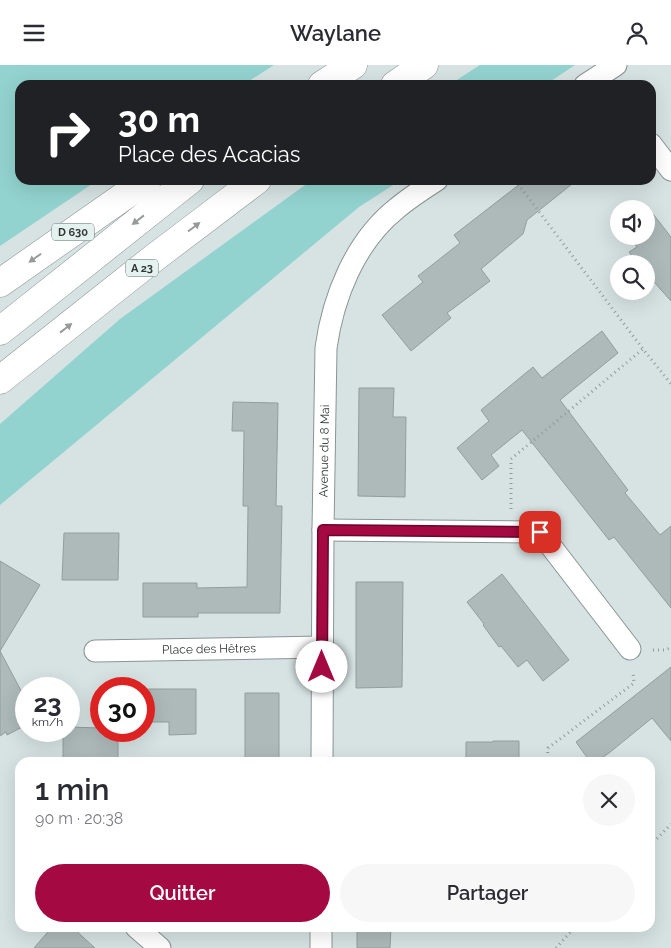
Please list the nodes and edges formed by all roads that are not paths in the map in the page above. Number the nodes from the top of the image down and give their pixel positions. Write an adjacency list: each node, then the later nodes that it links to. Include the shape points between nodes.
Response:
1 (353, 65): 3 (highway)
2 (424, 65): 4 (highway)
3 (330, 80)
4 (402, 80)
5 (656, 150): 6 (street)
6 (671, 170)
7 (140, 185): 11 (highway, D 630, one-way to 11)
8 (184, 185): 12 (highway, one-way to 12)
9 (250, 185): 13 (highway, A 23, one-way to 9)
10 (430, 185): 14 (street, Avenue du 8 Mai, via 395,209 369,238 348,274 332,313 326,348)
11 (0, 283)
12 (0, 331)
13 (0, 380)
14 (323, 530): 15 (street, Avenue du 8 Mai); 16 (street, via 540,532)
15 (322, 647): 17 (street, Place des Hêtres); 18 (street, Avenue du 8 Mai)
16 (630, 649)
17 (96, 651)
18 (322, 757)
19 (142, 932): 21 (street)
20 (321, 932): 22 (street)
21 (160, 948)
22 (321, 948)

